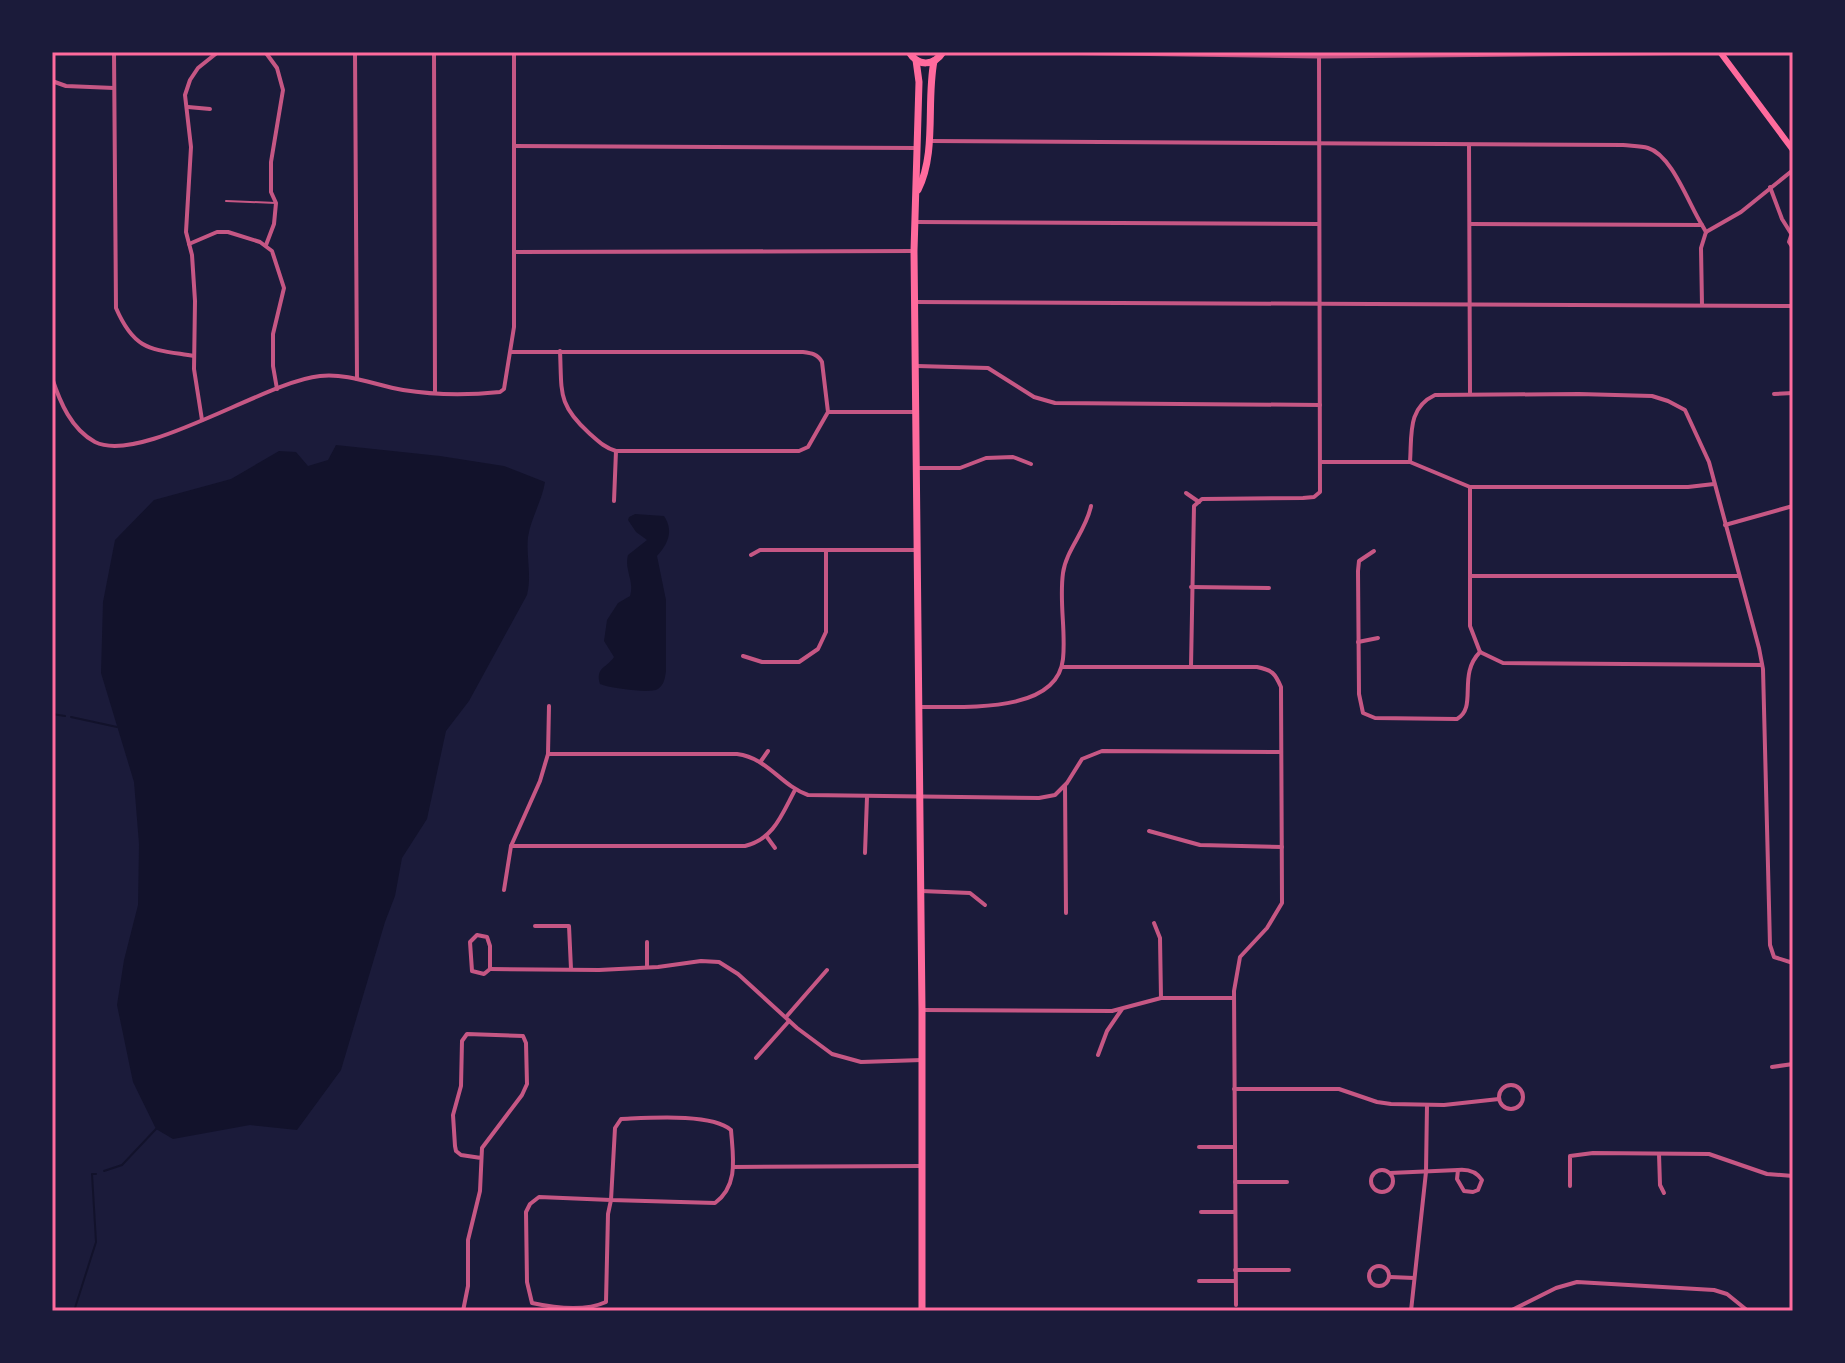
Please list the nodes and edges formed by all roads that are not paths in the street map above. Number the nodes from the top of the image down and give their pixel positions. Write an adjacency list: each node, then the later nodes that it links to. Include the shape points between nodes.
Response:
1 (114, 52): 14 (street)
2 (218, 52): 15 (street, via 190,80)
3 (265, 52): 27 (street, via 283,90 271,154)
4 (355, 52): 49 (street)
5 (434, 52): 51 (street)
6 (514, 52): 20 (street)
7 (943, 52): 12 (main road)
8 (1044, 52): 11 (street)
9 (1722, 53): 11 (street); 22 (main road)
10 (910, 54): 12 (main road, via 922,63); 21 (main road, via 919,82)
11 (1319, 54): 18 (street)
12 (934, 61): 17 (main road)
13 (52, 81): 14 (street)
14 (114, 88): 46 (street, via 116,308 136,341)
15 (187, 107): 16 (street); 34 (street)
16 (210, 109)
17 (928, 141): 18 (street); 25 (main road, via 926,175)
18 (1320, 142): 19 (street); 29 (street)
19 (1469, 145): 30 (street); 31 (street, via 1649,148 1669,165)
20 (514, 146): 21 (street); 38 (street)
21 (917, 148): 25 (main road)
22 (1793, 150)
23 (1793, 170): 24 (street)
24 (1770, 187): 32 (street); 33 (street)
25 (917, 192): 28 (main road)
26 (226, 201): 27 (lane)
27 (276, 203): 35 (street)
28 (915, 222): 29 (street); 37 (main road)
29 (1319, 224): 40 (street)
30 (1470, 224): 31 (street); 41 (street)
31 (1702, 225): 32 (street)
32 (1706, 232): 42 (street, via 1701,248)
33 (1792, 234): 36 (street)
34 (189, 244): 35 (street, via 228,232); 46 (street)
35 (266, 245): 50 (street, via 284,288 273,334)
36 (1793, 248)
37 (914, 251): 38 (street); 39 (main road)
38 (514, 252): 45 (street)
39 (914, 302): 40 (street); 47 (main road)
40 (1319, 304): 41 (street); 55 (street)
41 (1470, 304): 42 (street); 53 (street)
42 (1702, 305): 43 (street)
43 (1793, 306)
44 (560, 351): 45 (street); 56 (street, via 810,353 822,362); 59 (street, via 564,406 589,433)
45 (511, 352): 51 (street, via 500,392)
46 (194, 356): 58 (street)
47 (915, 366): 55 (street, via 988,368 1034,397 1055,403); 57 (main road)
48 (52, 378): 58 (street, via 75,426 97,443 128,445)
49 (357, 379): 50 (street, via 307,377); 51 (street)
50 (277, 389): 58 (street)
51 (435, 392)
52 (1793, 393): 54 (street)
53 (1470, 394): 61 (street, via 1424,400 1412,418); 64 (street, via 1626,395 1668,401 1685,410)
54 (1774, 394)
55 (1320, 405): 60 (street)
56 (828, 412): 57 (street); 59 (street, via 808,447 799,451)
57 (915, 412): 63 (main road)
58 (202, 420)
59 (616, 451): 67 (street)
60 (1321, 462): 61 (street); 68 (street, via 1320,492 1314,497)
61 (1410, 462): 65 (street)
62 (1031, 464): 63 (street, via 1013,457 986,458 960,468)
63 (915, 468): 73 (main road)
64 (1714, 484): 65 (street); 71 (street)
65 (1470, 487): 76 (street)
66 (1186, 493): 68 (street)
67 (614, 501)
68 (1199, 502): 78 (street, via 1192,518)
69 (1091, 506): 85 (street, via 1063,571)
70 (1793, 506): 71 (street)
71 (1725, 525): 77 (street)
72 (826, 550): 73 (street); 75 (street, via 760,550); 83 (street, via 822,644 799,662)
73 (916, 550): 88 (main road)
74 (1374, 551): 81 (street, via 1359,561)
75 (751, 555)
76 (1470, 576): 77 (street); 82 (street, via 1470,626)
77 (1739, 576): 84 (street)
78 (1191, 587): 79 (street); 86 (street)
79 (1269, 588)
80 (1378, 638): 81 (street)
81 (1358, 642): 82 (street, via 1359,703 1366,716 1375,718 1457,719 1467,709 1469,666)
82 (1480, 652): 84 (street, via 1503,663)
83 (743, 656)
84 (1762, 665): 110 (street, via 1770,945 1774,957)
85 (1062, 667): 86 (street); 88 (street, via 1046,691 1027,698 991,706)
86 (1191, 667): 90 (street, via 1257,667 1275,674 1281,687)
87 (549, 706): 91 (street)
88 (919, 707): 96 (main road)
89 (768, 751): 92 (street)
90 (1281, 752): 93 (street, via 1102,751 1082,759); 100 (street)
91 (548, 754): 92 (street, via 728,753); 99 (street)
92 (761, 761): 94 (street)
93 (1065, 786): 96 (street, via 1039,798); 106 (street)
94 (795, 790): 95 (street); 98 (street)
95 (867, 797): 96 (street); 102 (street)
96 (920, 798): 104 (main road)
97 (1149, 831): 100 (street, via 1200,845)
98 (767, 837): 99 (street, via 736,847); 101 (street)
99 (511, 846): 103 (street)
100 (1282, 847): 116 (street, via 1282,903 1240,957)
101 (775, 848)
102 (865, 853)
103 (504, 890)
104 (921, 891): 105 (street, via 970,893); 118 (main road)
105 (985, 905)
106 (1066, 913)
107 (1154, 923): 115 (street, via 1160,938)
108 (535, 926): 113 (street, via 569,926)
109 (647, 942): 111 (street)
110 (1793, 963)
111 (647, 967): 113 (street); 119 (street, via 719,962)
112 (490, 969): 112 (street, via 489,941 473,936 472,971 484,974); 113 (street)
113 (571, 970)
114 (827, 970): 119 (street)
115 (1161, 998): 116 (street); 117 (street)
116 (1234, 998): 125 (street)
117 (1122, 1009): 118 (street); 120 (street)
118 (922, 1010): 122 (main road)
119 (787, 1019): 121 (street); 122 (street, via 818,1046 845,1059)
120 (1098, 1055)
121 (756, 1058)
122 (922, 1060): 132 (main road)
123 (1793, 1064): 124 (street)
124 (1772, 1067)
125 (1234, 1089): 127 (street, via 1329,1088 1377,1102); 129 (street)
126 (1499, 1099): 126 (street, via 1514,1109 1523,1093 1518,1086 1506,1085); 127 (street)
127 (1427, 1105): 135 (street)
128 (1199, 1147): 129 (street)
129 (1235, 1147): 138 (street)
130 (1659, 1154): 137 (street, via 1716,1154 1757,1171); 140 (street, via 1570,1156); 141 (street)
131 (481, 1158): 131 (street, via 461,1155 455,1146 453,1115 461,1086 462,1041 467,1034 523,1036 527,1084 482,1148); 152 (street)
132 (922, 1166): 133 (street); 153 (main road)
133 (733, 1167): 142 (street, via 725,1195 715,1203); 142 (street, via 731,1130 725,1124 621,1119 615,1128)
134 (1458, 1170): 134 (street, via 1464,1191 1478,1190 1479,1175); 135 (street)
135 (1426, 1172): 136 (street); 148 (street)
136 (1390, 1173): 136 (street, via 1374,1173 1374,1189 1390,1188)
137 (1793, 1176)
138 (1235, 1182): 139 (street); 144 (street)
139 (1287, 1182)
140 (1570, 1186)
141 (1664, 1193)
142 (611, 1200): 142 (street, via 539,1197 530,1204 527,1282 532,1303 576,1308 606,1302)
143 (1201, 1212): 144 (street)
144 (1235, 1212): 145 (street)
145 (1235, 1270): 146 (street); 150 (street)
146 (1289, 1270)
147 (1390, 1277): 147 (street, via 1380,1266 1369,1275 1379,1286); 148 (street)
148 (1414, 1278): 154 (street)
149 (1199, 1281): 150 (street)
150 (1235, 1281): 151 (street)
151 (1236, 1305)
152 (463, 1311)
153 (922, 1311)
154 (1411, 1311)
155 (1510, 1311): 156 (street, via 1577,1282 1714,1290)
156 (1748, 1311)

